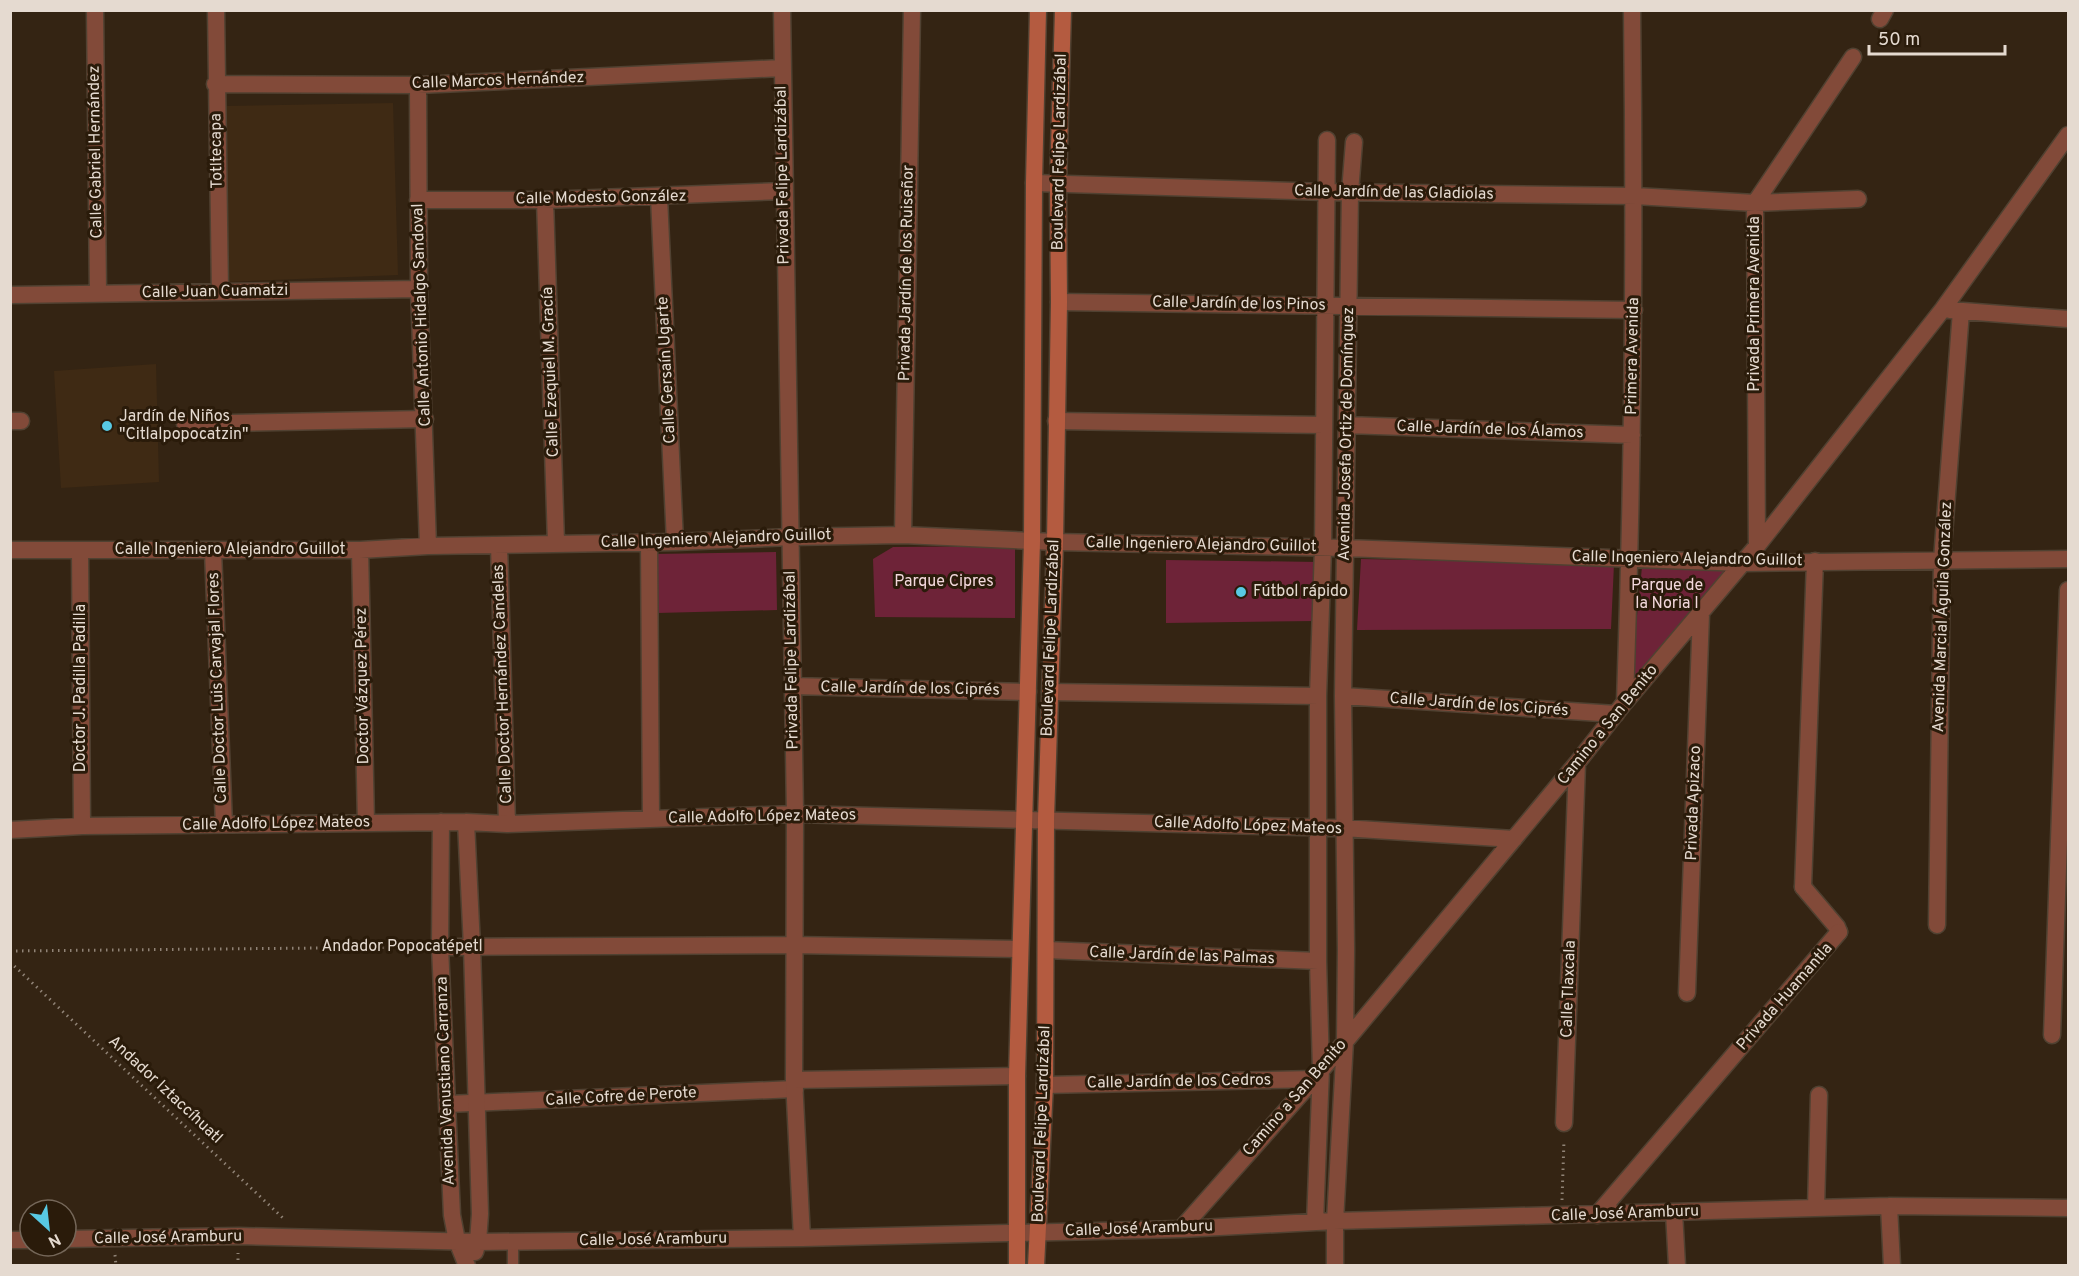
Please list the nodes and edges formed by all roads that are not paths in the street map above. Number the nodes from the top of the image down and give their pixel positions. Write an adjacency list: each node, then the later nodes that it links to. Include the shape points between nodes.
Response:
1 (94, 10): 28 (street, Calle Gabriel Hernández)
2 (216, 10): 10 (street, Totltecapa)
3 (782, 10): 9 (street, Privada Felipe Lardizábal)
4 (912, 10): 43 (street, Privada Jardín de los Ruiseñor)
5 (1038, 10): 15 (main road, Boulevard Felipe Lardizábal)
6 (1063, 10): 16 (main road, Boulevard Felipe Lardizábal)
7 (1632, 10): 20 (street, Primera Avenida)
8 (1853, 57): 25 (street, Privada Primera Avenida)
9 (781, 68): 11 (street, Calle Marcos Hernández); 17 (street, Privada Felipe Lardizábal)
10 (215, 84): 11 (street, Calle Marcos Hernández); 27 (street, Totltecapa)
11 (418, 85): 23 (street, Calle Antonio Hidalgo Sandoval)
12 (2068, 135): 33 (street)
13 (1327, 140): 18 (street, Avenida Josefa Ortiz de Domínguez)
14 (1354, 142): 19 (street, Avenida Josefa Ortiz de Domínguez)
15 (1034, 183): 16 (street, Calle Jardín de las Gladiolas); 45 (main road, Boulevard Felipe Lardizábal)
16 (1058, 184): 18 (street, Calle Jardín de las Gladiolas); 30 (main road, Boulevard Felipe Lardizábal)
17 (783, 191): 21 (street, Calle Modesto González); 44 (street, Privada Felipe Lardizábal)
18 (1326, 192): 19 (street, Calle Jardín de las Gladiolas); 31 (street, Avenida Josefa Ortiz de Domínguez)
19 (1350, 192): 20 (street, Calle Jardín de las Gladiolas); 32 (street, Avenida Josefa Ortiz de Domínguez)
20 (1635, 196): 25 (street, Calle Jardín de las Gladiolas); 34 (street, Primera Avenida)
21 (659, 197): 24 (street, Calle Modesto González); 47 (street, Calle Gersaín Ugarte)
22 (1858, 199): 25 (street, Calle Jardín de las Gladiolas)
23 (418, 200): 24 (street, Calle Modesto González); 26 (street, Calle Antonio Hidalgo Sandoval)
24 (545, 200): 49 (street, Calle Ezequiel M. Gracía)
25 (1755, 203): 52 (street, Privada Primera Avenida)
26 (419, 289): 27 (street, Calle Juan Cuamatzi); 37 (street, Calle Antonio Hidalgo Sandoval)
27 (219, 292): 28 (street, Calle Juan Cuamatzi)
28 (98, 293): 29 (street, Calle Juan Cuamatzi)
29 (10, 295)
30 (1059, 302): 31 (street, Calle Jardín de los Pinos); 38 (main road, Boulevard Felipe Lardizábal)
31 (1325, 305): 32 (street, Calle Jardín de los Pinos); 40 (street, Avenida Josefa Ortiz de Domínguez)
32 (1349, 305): 34 (street, Calle Jardín de los Pinos); 41 (street, Avenida Josefa Ortiz de Domínguez)
33 (1943, 309): 35 (street); 52 (street, Camino a San Benito)
34 (1634, 310): 42 (street, Primera Avenida)
35 (1961, 310): 36 (street); 61 (street, Avenida Marcial Águila González)
36 (2068, 319)
37 (425, 419): 39 (street); 51 (street, Calle Antonio Hidalgo Sandoval)
38 (1056, 421): 40 (street); 48 (main road, Boulevard Felipe Lardizábal)
39 (185, 424)
40 (1324, 425): 53 (street, Avenida Josefa Ortiz de Domínguez)
41 (1347, 425): 42 (street, Calle Jardín de los Álamos); 54 (street, Avenida Josefa Ortiz de Domínguez)
42 (1632, 435): 59 (street, Primera Avenida)
43 (903, 535): 44 (street, Calle Ingeniero Alejandro Guillot); 45 (street, Calle Ingeniero Alejandro Guillot)
44 (791, 537): 47 (street, Calle Ingeniero Alejandro Guillot); 66 (street, Privada Felipe Lardizábal)
45 (1032, 541): 48 (street, Calle Ingeniero Alejandro Guillot); 67 (main road, Boulevard Felipe Lardizábal)
46 (649, 542): 47 (street, Calle Ingeniero Alejandro Guillot); 49 (street, Calle Ingeniero Alejandro Guillot); 74 (street)
47 (675, 542)
48 (1055, 542): 53 (street, Calle Ingeniero Alejandro Guillot); 68 (main road, Boulevard Felipe Lardizábal)
49 (556, 543): 50 (street, Calle Ingeniero Alejandro Guillot)
50 (499, 545): 51 (street, Calle Ingeniero Alejandro Guillot); 80 (street, Calle Doctor Hernández Candelas)
51 (428, 546): 58 (street, Calle Ingeniero Alejandro Guillot)
52 (1757, 546): 63 (street, Camino a San Benito)
53 (1323, 548): 54 (street, Calle Ingeniero Alejandro Guillot); 69 (street, Avenida Josefa Ortiz de Domínguez)
54 (1346, 548): 59 (street, Calle Ingeniero Alejandro Guillot); 70 (street, Avenida Josefa Ortiz de Domínguez)
55 (10, 550): 56 (street, Calle Ingeniero Alejandro Guillot)
56 (80, 550): 57 (street, Calle Ingeniero Alejandro Guillot); 82 (street, Doctor J. Padilla Padilla)
57 (213, 550): 58 (street, Calle Ingeniero Alejandro Guillot); 81 (street, Calle Doctor Luis Carvajal Flores)
58 (360, 550): 77 (street, Doctor Vázquez Pérez)
59 (1630, 559): 63 (street, Calle Ingeniero Alejandro Guillot); 71 (street, Primera Avenida)
60 (2068, 559): 61 (street, Calle Ingeniero Alejandro Guillot)
61 (1942, 560): 62 (street, Calle Ingeniero Alejandro Guillot); 87 (street, Avenida Marcial Águila González)
62 (1815, 561): 63 (street, Calle Ingeniero Alejandro Guillot); 109 (street, Privada Huamantla, via 1803,887 1839,932)
63 (1744, 563): 65 (street, Camino a San Benito)
64 (2068, 590): 95 (street)
65 (1701, 614): 71 (street, Camino a San Benito); 94 (street, Privada Apizaco)
66 (792, 687): 67 (street, Calle Jardín de los Ciprés); 73 (street, Privada Felipe Lardizábal)
67 (1028, 692): 76 (main road, Boulevard Felipe Lardizábal)
68 (1050, 692): 69 (street); 75 (main road, Boulevard Felipe Lardizábal)
69 (1318, 696): 83 (street, Avenida Josefa Ortiz de Domínguez)
70 (1343, 696): 71 (street, Calle Jardín de los Ciprés); 84 (street, Avenida Josefa Ortiz de Domínguez)
71 (1620, 708): 72 (street, Camino a San Benito)
72 (1577, 763): 86 (street, Camino a San Benito); 104 (street, Calle Tlaxcala)
73 (795, 814): 74 (street, Calle Adolfo López Mateos); 76 (street, Calle Adolfo López Mateos); 88 (street, Privada Felipe Lardizábal)
74 (651, 819): 80 (street, Calle Adolfo López Mateos)
75 (1046, 819): 76 (street, Calle Adolfo López Mateos); 83 (street, Calle Adolfo López Mateos); 92 (main road, Boulevard Felipe Lardizábal)
76 (1023, 820): 91 (main road, Boulevard Felipe Lardizábal)
77 (366, 822): 78 (street, Calle Adolfo López Mateos); 81 (street, Calle Adolfo López Mateos)
78 (441, 822): 79 (street, Calle Adolfo López Mateos); 89 (street, Avenida Venustiano Carranza)
79 (466, 822): 80 (street, Calle Adolfo López Mateos); 90 (street, Avenida Venustiano Carranza)
80 (507, 824)
81 (224, 825): 82 (street, Calle Adolfo López Mateos)
82 (82, 826): 85 (street, Calle Adolfo López Mateos)
83 (1318, 828): 84 (street, Calle Adolfo López Mateos); 93 (street, Avenida Josefa Ortiz de Domínguez)
84 (1343, 828): 86 (street, Calle Adolfo López Mateos); 96 (street, Avenida Josefa Ortiz de Domínguez)
85 (10, 830)
86 (1514, 839): 96 (street, Camino a San Benito)
87 (1937, 925)
88 (793, 945): 90 (street, Andador Popocatépetl); 91 (street); 99 (street, Privada Felipe Lardizábal)
89 (440, 946): 90 (street, Andador Popocatépetl); 103 (street, Avenida Venustiano Carranza)
90 (472, 947): 102 (street, Avenida Venustiano Carranza)
91 (1020, 949): 98 (main road, Boulevard Felipe Lardizábal)
92 (1046, 950): 93 (street, Calle Jardín de las Palmas); 100 (main road, Boulevard Felipe Lardizábal)
93 (1318, 961): 97 (street, Avenida Josefa Ortiz de Domínguez)
94 (1686, 993)
95 (2052, 1035)
96 (1345, 1041): 97 (street, Camino a San Benito); 110 (street, Avenida Josefa Ortiz de Domínguez)
97 (1318, 1074): 100 (street, Calle Jardín de los Cedros); 111 (street, Avenida Josefa Ortiz de Domínguez); 112 (street, Camino a San Benito)
98 (1017, 1076): 99 (street); 113 (main road, Boulevard Felipe Lardizábal)
99 (794, 1084): 102 (street, Calle Cofre de Perote); 115 (street, Privada Felipe Lardizábal)
100 (1045, 1085): 114 (main road, Boulevard Felipe Lardizábal)
101 (1819, 1095): 106 (street)
102 (477, 1103): 103 (street, Calle Cofre de Perote); 118 (street, Avenida Venustiano Carranza)
103 (448, 1104): 117 (street, Avenida Venustiano Carranza, via 452,1215)
104 (1564, 1123)
105 (1889, 1206): 106 (street, Calle José Aramburu); 107 (street, Calle José Aramburu); 126 (street)
106 (1816, 1208): 108 (street, Calle José Aramburu)
107 (2068, 1208)
108 (1674, 1212): 109 (street, Calle José Aramburu); 125 (street)
109 (1597, 1215): 110 (street, Calle José Aramburu)
110 (1335, 1221): 111 (street, Calle José Aramburu); 124 (street, Avenida Josefa Ortiz de Domínguez)
111 (1315, 1222): 112 (street, Calle José Aramburu)
112 (1181, 1228): 114 (street, Calle José Aramburu)
113 (1017, 1232): 114 (street, Calle José Aramburu); 115 (street, Calle José Aramburu); 122 (main road, Boulevard Felipe Lardizábal)
114 (1038, 1232): 123 (main road, Boulevard Felipe Lardizábal)
115 (802, 1238): 119 (street, Calle José Aramburu)
116 (78, 1239): 117 (street, Calle José Aramburu, via 303,1237)
117 (458, 1242): 118 (street, Calle José Aramburu); 120 (street, Avenida Venustiano Carranza)
118 (478, 1242): 119 (street, Calle José Aramburu); 120 (street, Avenida Venustiano Carranza)
119 (513, 1242): 121 (lane)
120 (468, 1266)
121 (513, 1266)
122 (1017, 1266)
123 (1036, 1266)
124 (1335, 1266)
125 (1677, 1266)
126 (1892, 1266)

